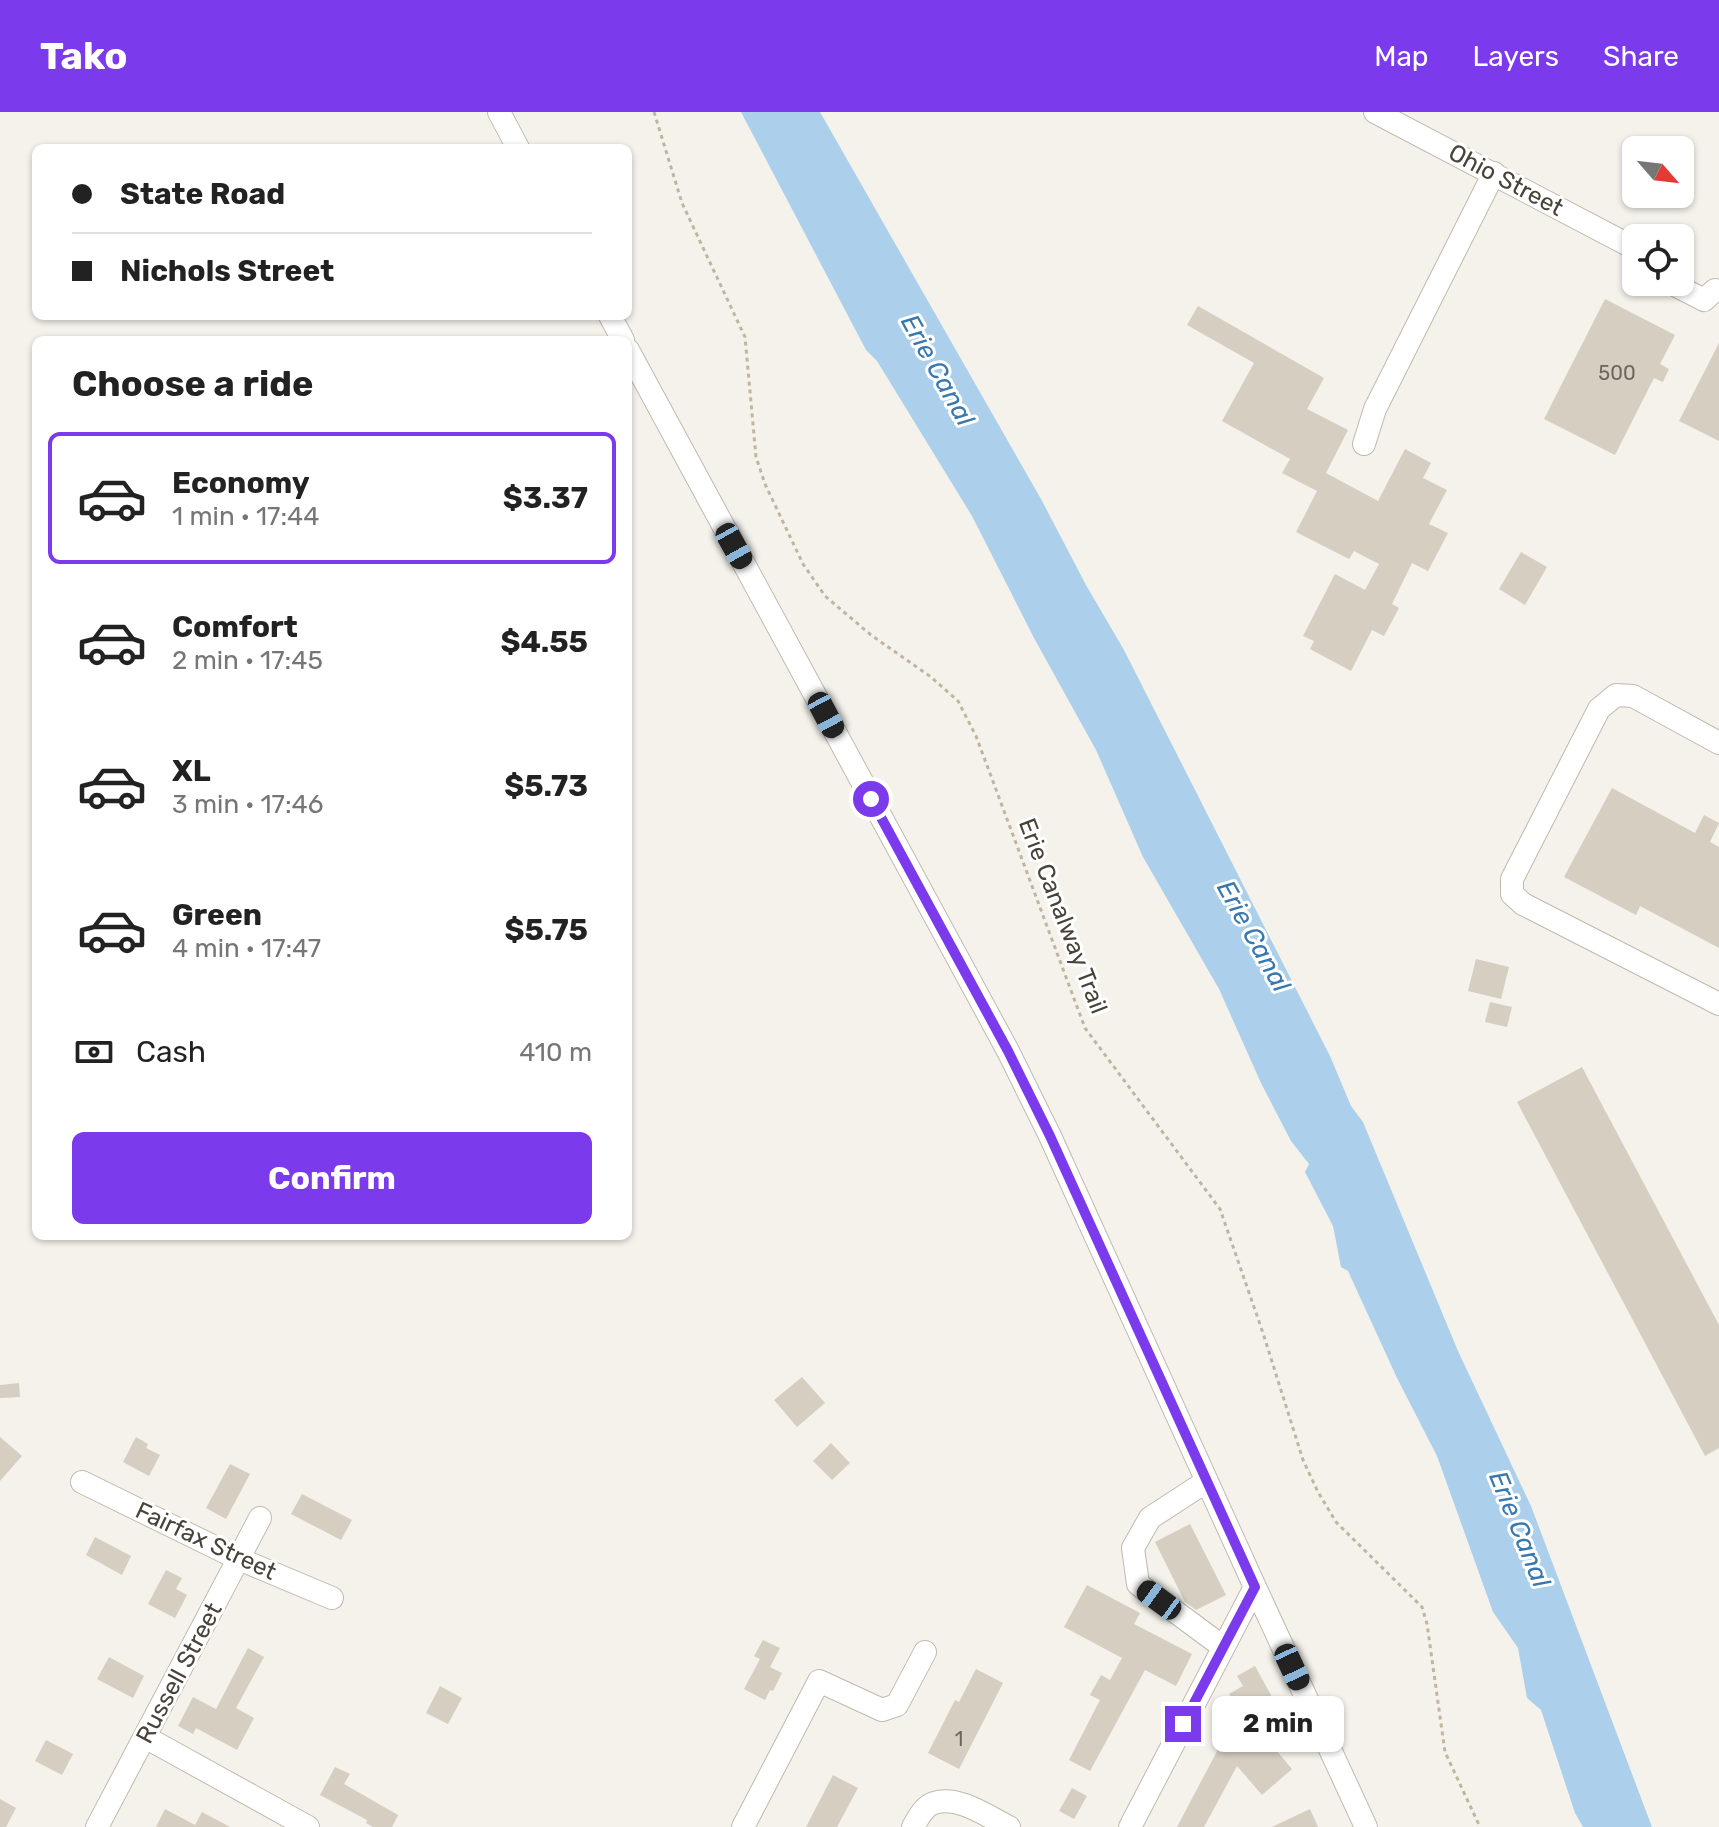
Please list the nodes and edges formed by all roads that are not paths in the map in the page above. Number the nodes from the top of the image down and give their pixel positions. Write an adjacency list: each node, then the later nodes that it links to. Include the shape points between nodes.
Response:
1 (499, 112): 3 (street)
2 (1375, 112): 4 (street, Ohio Street)
3 (516, 144)
4 (1494, 173): 5 (street, Ohio Street); 10 (street, via 1375,409)
5 (1622, 242)
6 (1694, 279): 7 (street)
7 (1717, 291): 8 (street, via 1704,300)
8 (1694, 295)
9 (632, 357): 13 (street, via 1008,1051)
10 (1364, 444)
11 (1719, 743): 12 (street, via 1633,696 1616,695 1599,709 1512,879 1512,894 1523,904)
12 (1719, 1004)
13 (1207, 1481): 17 (street); 19 (street, via 1150,1518 1133,1548 1138,1584)
14 (82, 1482): 16 (street, Fairfax Street)
15 (260, 1518): 16 (street, Russell Street)
16 (239, 1559): 18 (street, Fairfax Street); 21 (street, Russell Street)
17 (1255, 1587): 19 (street); 28 (street)
18 (332, 1598)
19 (1223, 1647): 27 (street)
20 (925, 1652): 24 (street, via 897,1705 882,1710 819,1681)
21 (145, 1737): 22 (street, Russell Street); 23 (street)
22 (97, 1827)
23 (308, 1827)
24 (743, 1827)
25 (913, 1827): 26 (street, via 933,1803 950,1802)
26 (1009, 1827)
27 (1130, 1827)
28 (1366, 1827)

